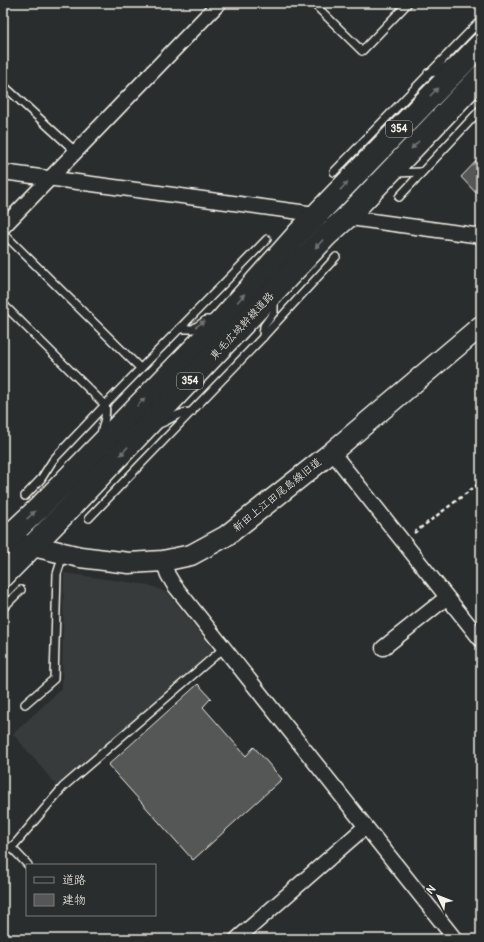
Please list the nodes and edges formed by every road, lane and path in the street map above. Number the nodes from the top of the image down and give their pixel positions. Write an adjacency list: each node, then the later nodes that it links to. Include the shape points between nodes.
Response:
1 (219, 3): 12 (street)
2 (313, 3): 3 (lane, via 362,51)
3 (408, 3)
4 (481, 20): 6 (lane)
5 (474, 51): 6 (lane, via 436,72); 11 (highway, 東毛広域幹線道路 / 354, one-way to 5)
6 (428, 73): 9 (lane)
7 (481, 76): 16 (highway, 東毛広域幹線道路 / 354, one-way to 16)
8 (3, 85): 12 (lane)
9 (404, 99): 11 (lane, via 403,111); 14 (lane)
10 (481, 109): 15 (lane)
11 (393, 135): 19 (highway, 東毛広域幹線道路 / 354, one-way to 11)
12 (75, 151): 17 (street)
13 (3, 172): 17 (street)
14 (334, 172)
15 (421, 172): 16 (lane); 18 (lane)
16 (388, 173): 20 (highway, 東毛広域幹線道路 / 354)
17 (49, 178): 19 (street); 21 (street)
18 (399, 197)
19 (317, 214): 20 (street); 28 (highway, 東毛広域幹線道路 / 354, one-way to 19)
20 (347, 217): 23 (street); 26 (highway, 東毛広域幹線道路 / 354, one-way to 26)
21 (3, 227)
22 (3, 233): 32 (lane)
23 (481, 236)
24 (267, 239): 30 (lane)
25 (336, 257): 31 (lane)
26 (274, 292): 31 (lane, via 274,312 264,326); 35 (highway, 東毛広域幹線道路 / 354)
27 (3, 304): 33 (lane)
28 (221, 321): 30 (lane, one-way to 28, via 193,329 206,320); 36 (highway, 東毛広域幹線道路 / 354, one-way to 28)
29 (481, 326): 37 (street, 新田上江田尾島線旧道)
30 (179, 329): 32 (lane)
31 (263, 337): 34 (lane)
32 (140, 368): 33 (lane)
33 (105, 405): 36 (lane, via 107,412 102,425); 39 (lane, via 53,460 41,479)
34 (192, 412): 35 (lane, via 181,412 167,422); 40 (lane)
35 (145, 428): 43 (highway, 東毛広域幹線道路 / 354, one-way to 43)
36 (100, 444): 42 (highway, 東毛広域幹線道路 / 354, one-way to 36)
37 (332, 452): 41 (street); 45 (street, 新田上江田尾島線旧道, via 226,536 190,555)
38 (481, 482): 41 (path)
39 (24, 496)
40 (89, 518)
41 (402, 542): 48 (street)
42 (3, 543): 43 (street, 新田上江田尾島線旧道)
43 (33, 546): 44 (street, 新田上江田尾島線旧道); 46 (highway, 東毛広域幹線道路 / 354)
44 (64, 553): 45 (street, 新田上江田尾島線旧道, via 129,563); 53 (lane, via 58,574 54,679)
45 (163, 561): 51 (street, via 174,585)
46 (3, 576)
47 (21, 590): 49 (lane)
48 (446, 598): 50 (street); 52 (street)
49 (3, 608)
50 (481, 640)
51 (224, 648): 54 (street); 55 (lane, via 63,787)
52 (383, 648)
53 (25, 704)
54 (365, 827): 58 (street); 59 (street)
55 (11, 847): 56 (lane); 57 (lane)
56 (3, 854)
57 (27, 864)
58 (238, 939)
59 (455, 939)

